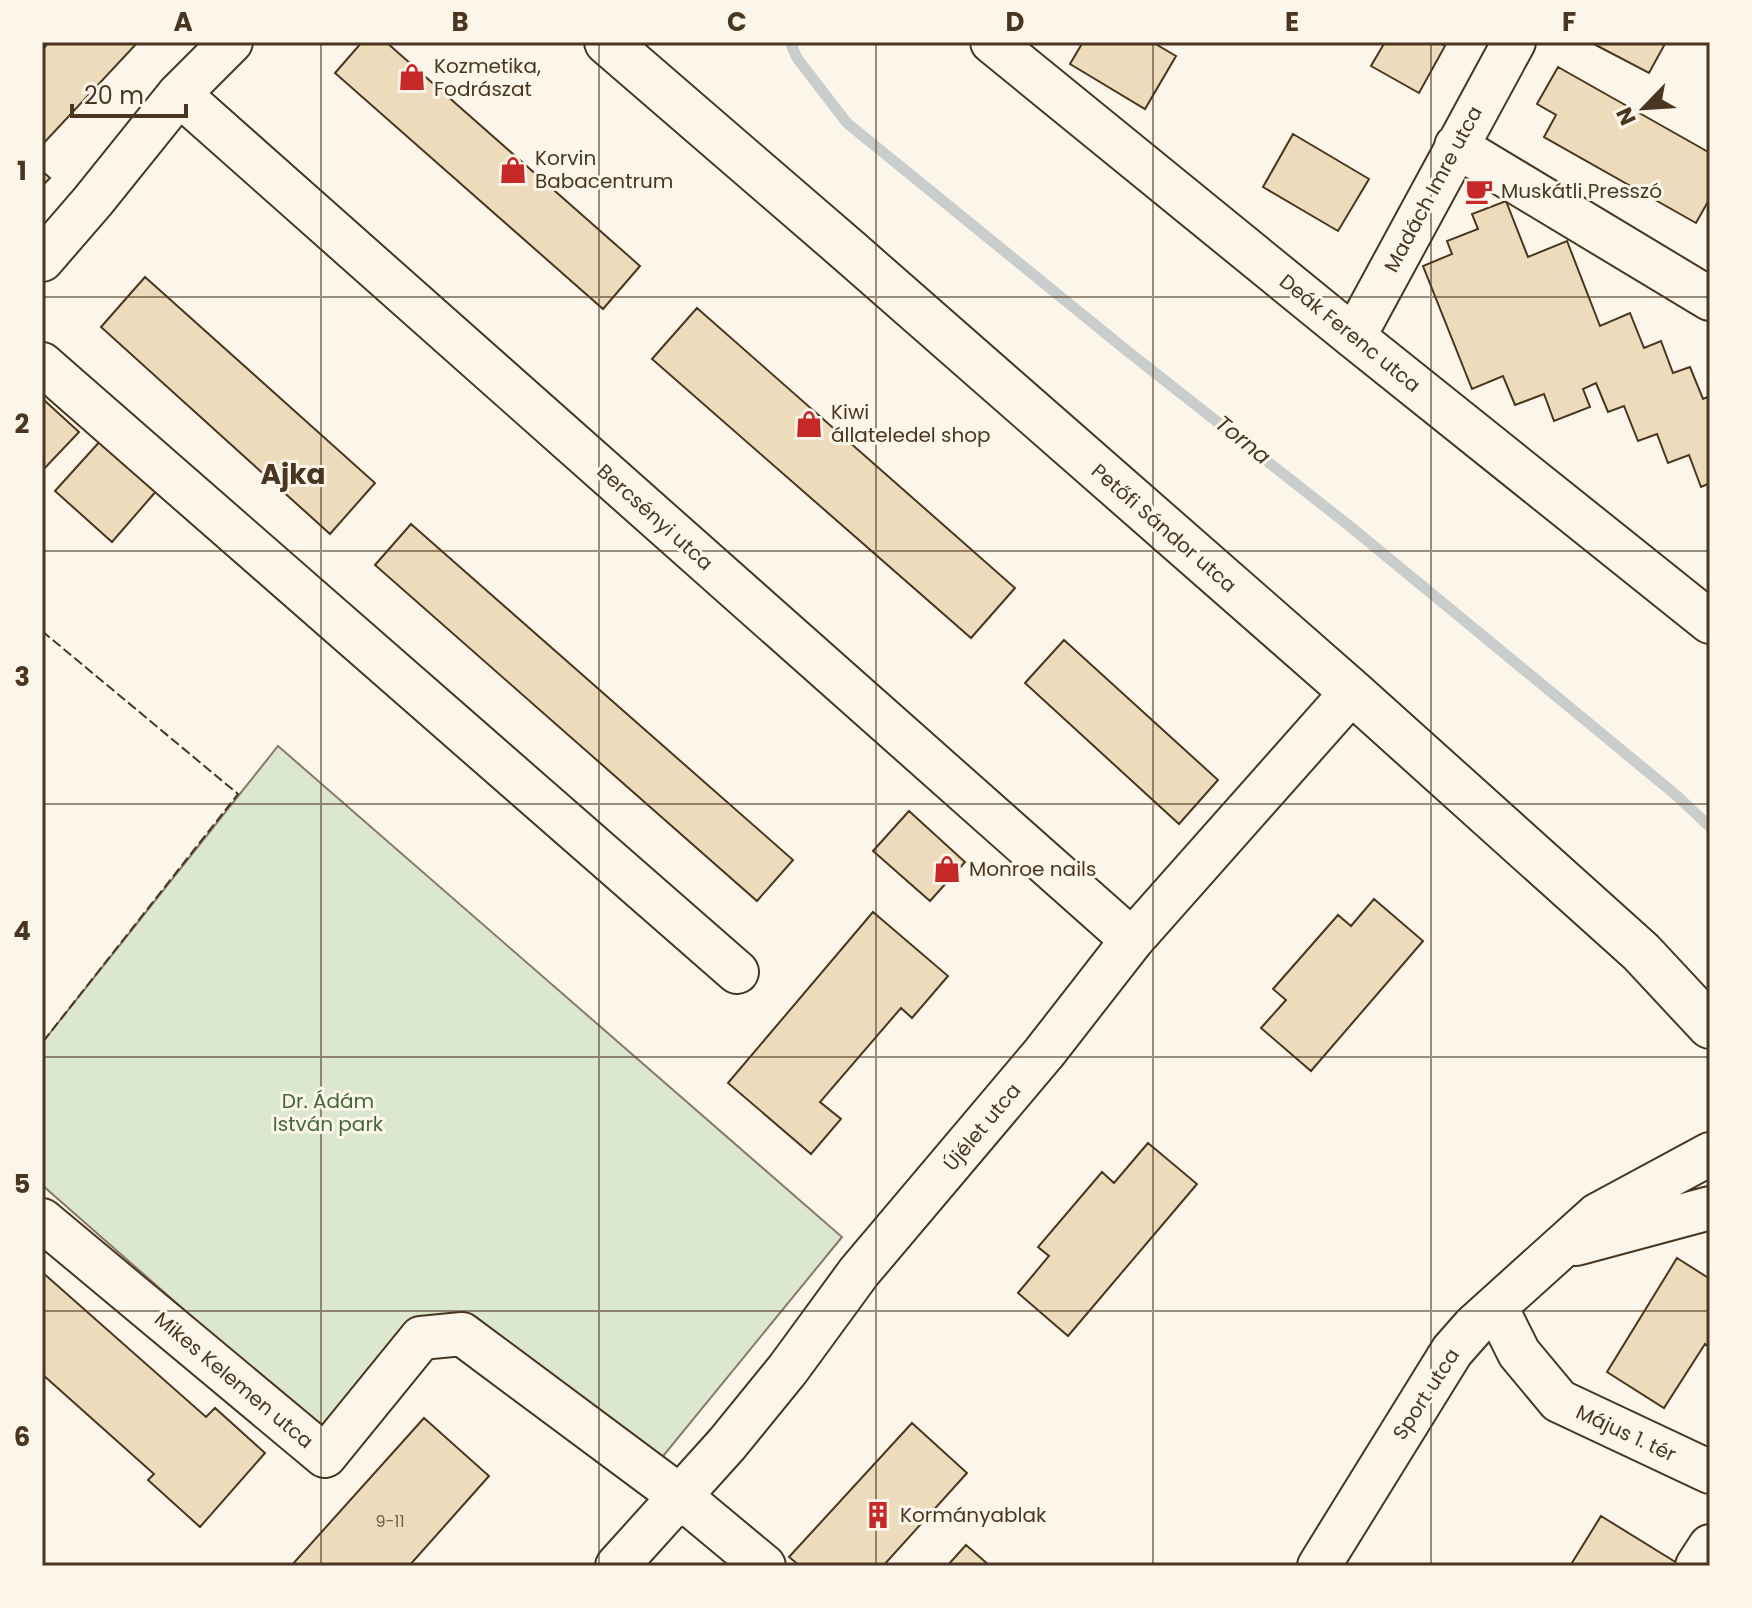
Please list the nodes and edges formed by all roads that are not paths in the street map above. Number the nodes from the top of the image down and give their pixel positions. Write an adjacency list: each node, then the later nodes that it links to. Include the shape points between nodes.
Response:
1 (231, 42): 5 (street)
2 (607, 42): 12 (main road, Petőfi Sándor utca)
3 (1514, 42): 6 (street, Madách Imre utca)
4 (1016, 50): 9 (street, Deák Ferenc utca)
5 (179, 94): 7 (street); 13 (street, Bercsényi utca)
6 (1456, 146): 8 (street); 9 (street, Madách Imre utca)
7 (42, 260)
8 (1710, 299)
9 (1354, 337): 11 (street, Deák Ferenc utca)
10 (42, 364): 14 (street)
11 (1710, 622)
12 (1352, 692): 13 (street, Újélet utca); 15 (main road, Petőfi Sándor utca, via 1641,952)
13 (1132, 940): 22 (street, Újélet utca)
14 (737, 972)
15 (1710, 1026)
16 (1710, 1154): 19 (street, Sport utca, via 1597,1215)
17 (1710, 1208): 19 (street, Sport utca)
18 (42, 1220): 22 (street, Mikes Kelemen utca, via 325,1456 421,1338 462,1334)
19 (1563, 1247): 20 (street, Sport utca)
20 (1496, 1307): 21 (street, Május 1. tér, via 1519,1353 1559,1401); 26 (street, Sport utca, via 1452,1351)
21 (1710, 1472)
22 (681, 1497): 24 (street, Újélet utca); 25 (street)
23 (1710, 1546): 27 (street)
24 (617, 1566)
25 (764, 1566)
26 (1319, 1566)
27 (1697, 1566)

